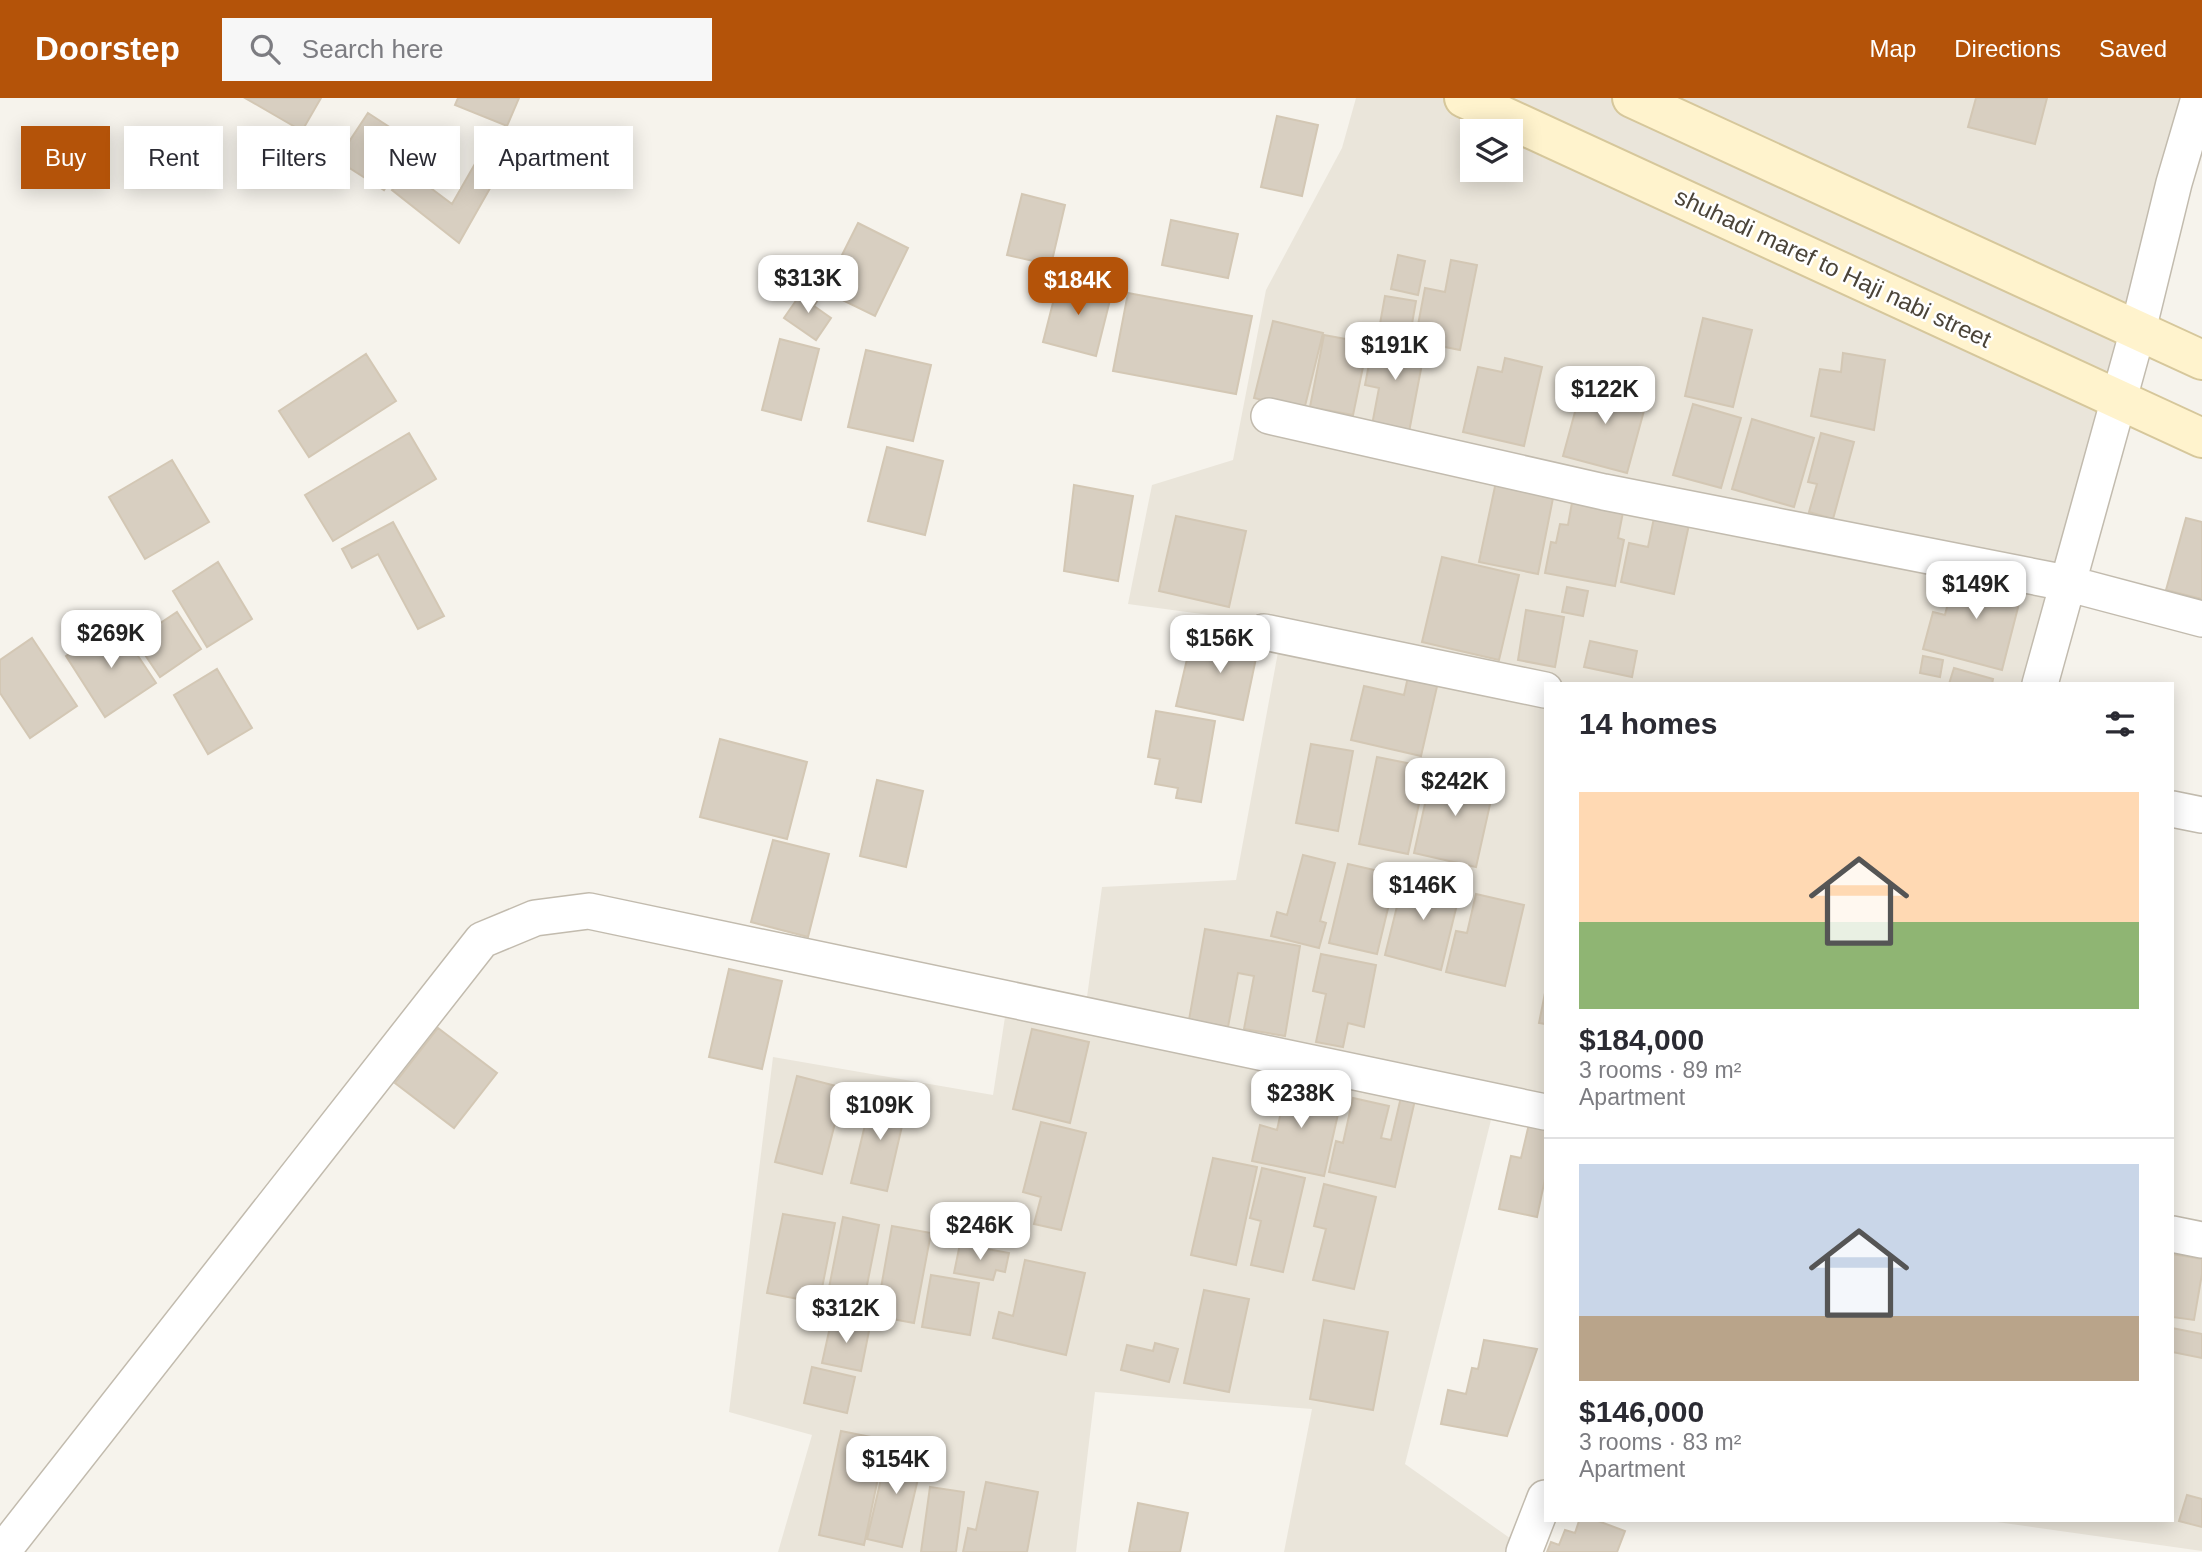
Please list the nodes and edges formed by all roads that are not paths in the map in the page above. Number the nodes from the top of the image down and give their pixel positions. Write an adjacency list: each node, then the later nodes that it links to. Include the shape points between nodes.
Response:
1 (1464, 98): 6 (main road, shuhadi maref to Haji nabi street)
2 (1633, 98): 4 (main road)
3 (2199, 98): 4 (street)
4 (2138, 330): 5 (main road); 6 (street)
5 (2202, 360)
6 (2119, 399): 8 (main road, shuhadi maref to Haji nabi street); 9 (street)
7 (1269, 415): 9 (street, via 1604,492)
8 (2202, 438)
9 (2066, 583): 10 (street); 12 (street)
10 (2202, 619)
11 (1264, 632): 13 (street)
12 (2041, 682)
13 (1544, 690)
14 (2174, 808): 15 (street)
15 (2202, 814)
16 (1544, 1112): 20 (street, via 589,911 535,918 482,940)
17 (2174, 1234): 18 (street)
18 (2202, 1240)
19 (1544, 1501): 21 (street)
20 (2, 1552)
21 (1524, 1552)

